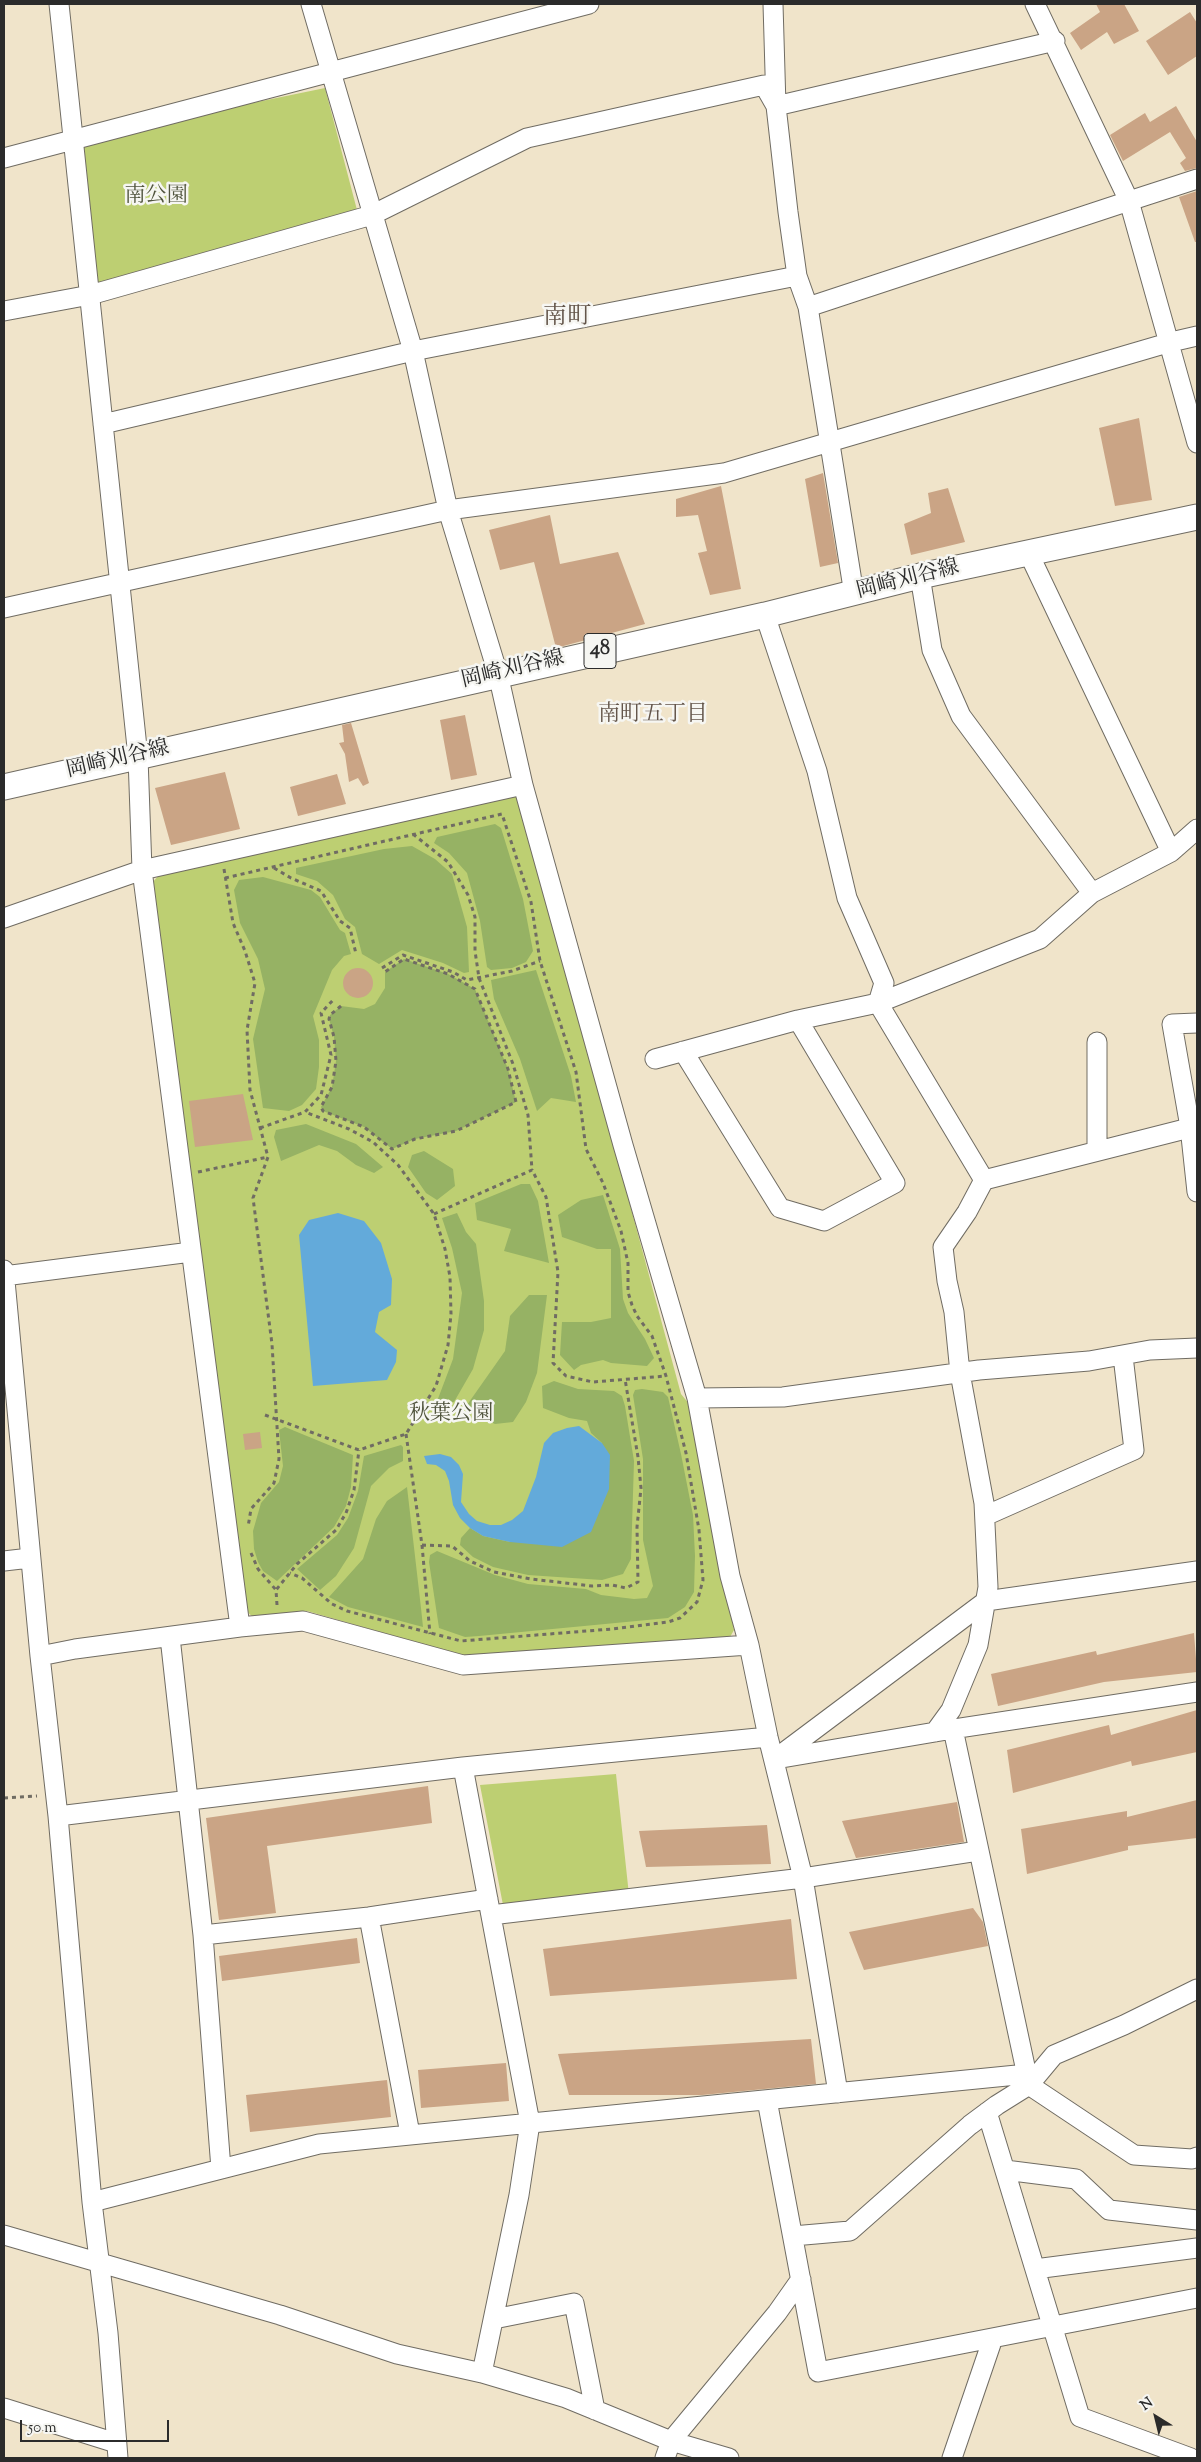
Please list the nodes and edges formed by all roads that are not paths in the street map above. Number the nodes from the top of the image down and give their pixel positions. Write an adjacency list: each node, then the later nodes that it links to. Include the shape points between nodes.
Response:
1 (59, 4): 9 (street)
2 (311, 4): 7 (street)
3 (589, 4): 7 (street)
4 (773, 4): 8 (street)
5 (1035, 4): 6 (street)
6 (1055, 41): 8 (street); 12 (street)
7 (330, 72): 9 (street); 13 (street)
8 (776, 106): 13 (street, via 764,85 527,138); 14 (street)
9 (73, 140): 10 (street); 15 (street)
10 (4, 158)
11 (1197, 179): 12 (street)
12 (1129, 201): 16 (street); 19 (street)
13 (372, 215): 15 (street); 20 (street)
14 (798, 276): 16 (street); 20 (street)
15 (90, 295): 17 (street); 21 (street)
16 (808, 308): 22 (street)
17 (4, 312)
18 (1197, 336): 19 (street)
19 (1171, 342): 22 (street); 23 (street)
20 (413, 351): 21 (street); 24 (street)
21 (103, 424): 28 (street)
22 (830, 442): 24 (street, via 724,474); 29 (street)
23 (1197, 443)
24 (448, 510): 28 (street); 32 (street)
25 (1197, 516): 26 (main road, 岡崎刈谷線 / 48)
26 (1029, 554): 27 (main road, 岡崎刈谷線 / 48); 37 (street)
27 (920, 576): 29 (main road, 岡崎刈谷線 / 48); 39 (street, via 932,650 961,716)
28 (120, 584): 30 (street); 33 (street)
29 (854, 594): 31 (main road, 岡崎刈谷線 / 48)
30 (4, 608)
31 (765, 615): 32 (main road, 岡崎刈谷線 / 48); 41 (street, via 817,771 847,898 884,983)
32 (498, 674): 33 (main road, 岡崎刈谷線 / 48); 34 (street)
33 (138, 757): 35 (main road, 岡崎刈谷線 / 48); 38 (street)
34 (523, 785): 38 (street); 57 (street, via 622,1145)
35 (4, 787)
36 (1197, 829): 37 (street)
37 (1171, 852): 39 (street)
38 (142, 870): 40 (street); 51 (street)
39 (1092, 893): 41 (street, via 1040,939)
40 (4, 918)
41 (878, 1003): 42 (street); 49 (street)
42 (798, 1020): 45 (street); 45 (street, via 895,1183 824,1221 780,1208)
43 (1197, 1023): 47 (street, via 1172,1024)
44 (1097, 1042): 48 (street)
45 (683, 1051): 46 (street)
46 (655, 1059)
47 (1194, 1126): 48 (street); 50 (street)
48 (1097, 1151): 49 (street)
49 (984, 1180): 56 (street, via 968,1212 943,1247)
50 (1197, 1192)
51 (191, 1252): 53 (street); 63 (street)
52 (4, 1270): 53 (street)
53 (4, 1276): 59 (street)
54 (1197, 1348): 55 (street, via 1150,1350)
55 (1123, 1356): 56 (street); 58 (street, via 1134,1450)
56 (960, 1373): 57 (street, via 782,1396); 58 (street)
57 (697, 1398): 65 (street, via 730,1576)
58 (985, 1516): 62 (street)
59 (30, 1558): 60 (street); 66 (street)
60 (4, 1561)
61 (1197, 1571): 62 (street)
62 (986, 1601): 68 (street, via 978,1645); 70 (street)
63 (240, 1627): 64 (street); 65 (street, via 303,1621 463,1665)
64 (170, 1637): 66 (street); 72 (street)
65 (749, 1645): 69 (street)
66 (40, 1656): 73 (street)
67 (1197, 1692): 68 (street)
68 (944, 1731): 70 (street); 74 (street)
69 (768, 1737): 70 (street); 71 (street)
70 (775, 1759): 75 (street)
71 (463, 1767): 72 (street); 76 (street)
72 (188, 1799): 73 (street); 78 (street)
73 (58, 1816): 89 (street)
74 (978, 1851): 75 (street); 80 (street)
75 (803, 1878): 76 (street); 81 (street)
76 (490, 1907): 77 (street); 84 (street)
77 (369, 1917): 78 (street); 85 (street)
78 (203, 1935): 87 (street)
79 (1197, 1988): 80 (street, via 1124,2025 1054,2055)
80 (1028, 2080): 81 (street); 83 (street); 86 (street, via 1134,2155)
81 (838, 2093): 82 (street)
82 (766, 2100): 84 (street); 92 (street)
83 (987, 2112): 88 (street); 92 (street, via 850,2231)
84 (530, 2123): 85 (street); 98 (street)
85 (410, 2134): 87 (street, via 319,2144)
86 (1197, 2158)
87 (221, 2170): 89 (street)
88 (1005, 2170): 90 (street, via 1076,2180 1109,2210); 95 (street)
89 (92, 2202): 94 (street)
90 (1197, 2220)
91 (4, 2235): 94 (street)
92 (793, 2236): 96 (street)
93 (1197, 2248): 95 (street)
94 (100, 2263): 101 (street, via 280,2315 397,2354); 104 (street)
95 (1035, 2269): 99 (street)
96 (802, 2279): 100 (street, via 818,2372); 105 (street)
97 (1197, 2298): 99 (street)
98 (494, 2319): 101 (street); 103 (street, via 574,2303)
99 (1052, 2326): 100 (street); 108 (street, via 1080,2417)
100 (993, 2338): 107 (street)
101 (482, 2373): 103 (street)
102 (4, 2408): 104 (street)
103 (595, 2410): 105 (street)
104 (117, 2450)
105 (668, 2450): 106 (street)
106 (729, 2458)
107 (952, 2458)
108 (1191, 2458)

